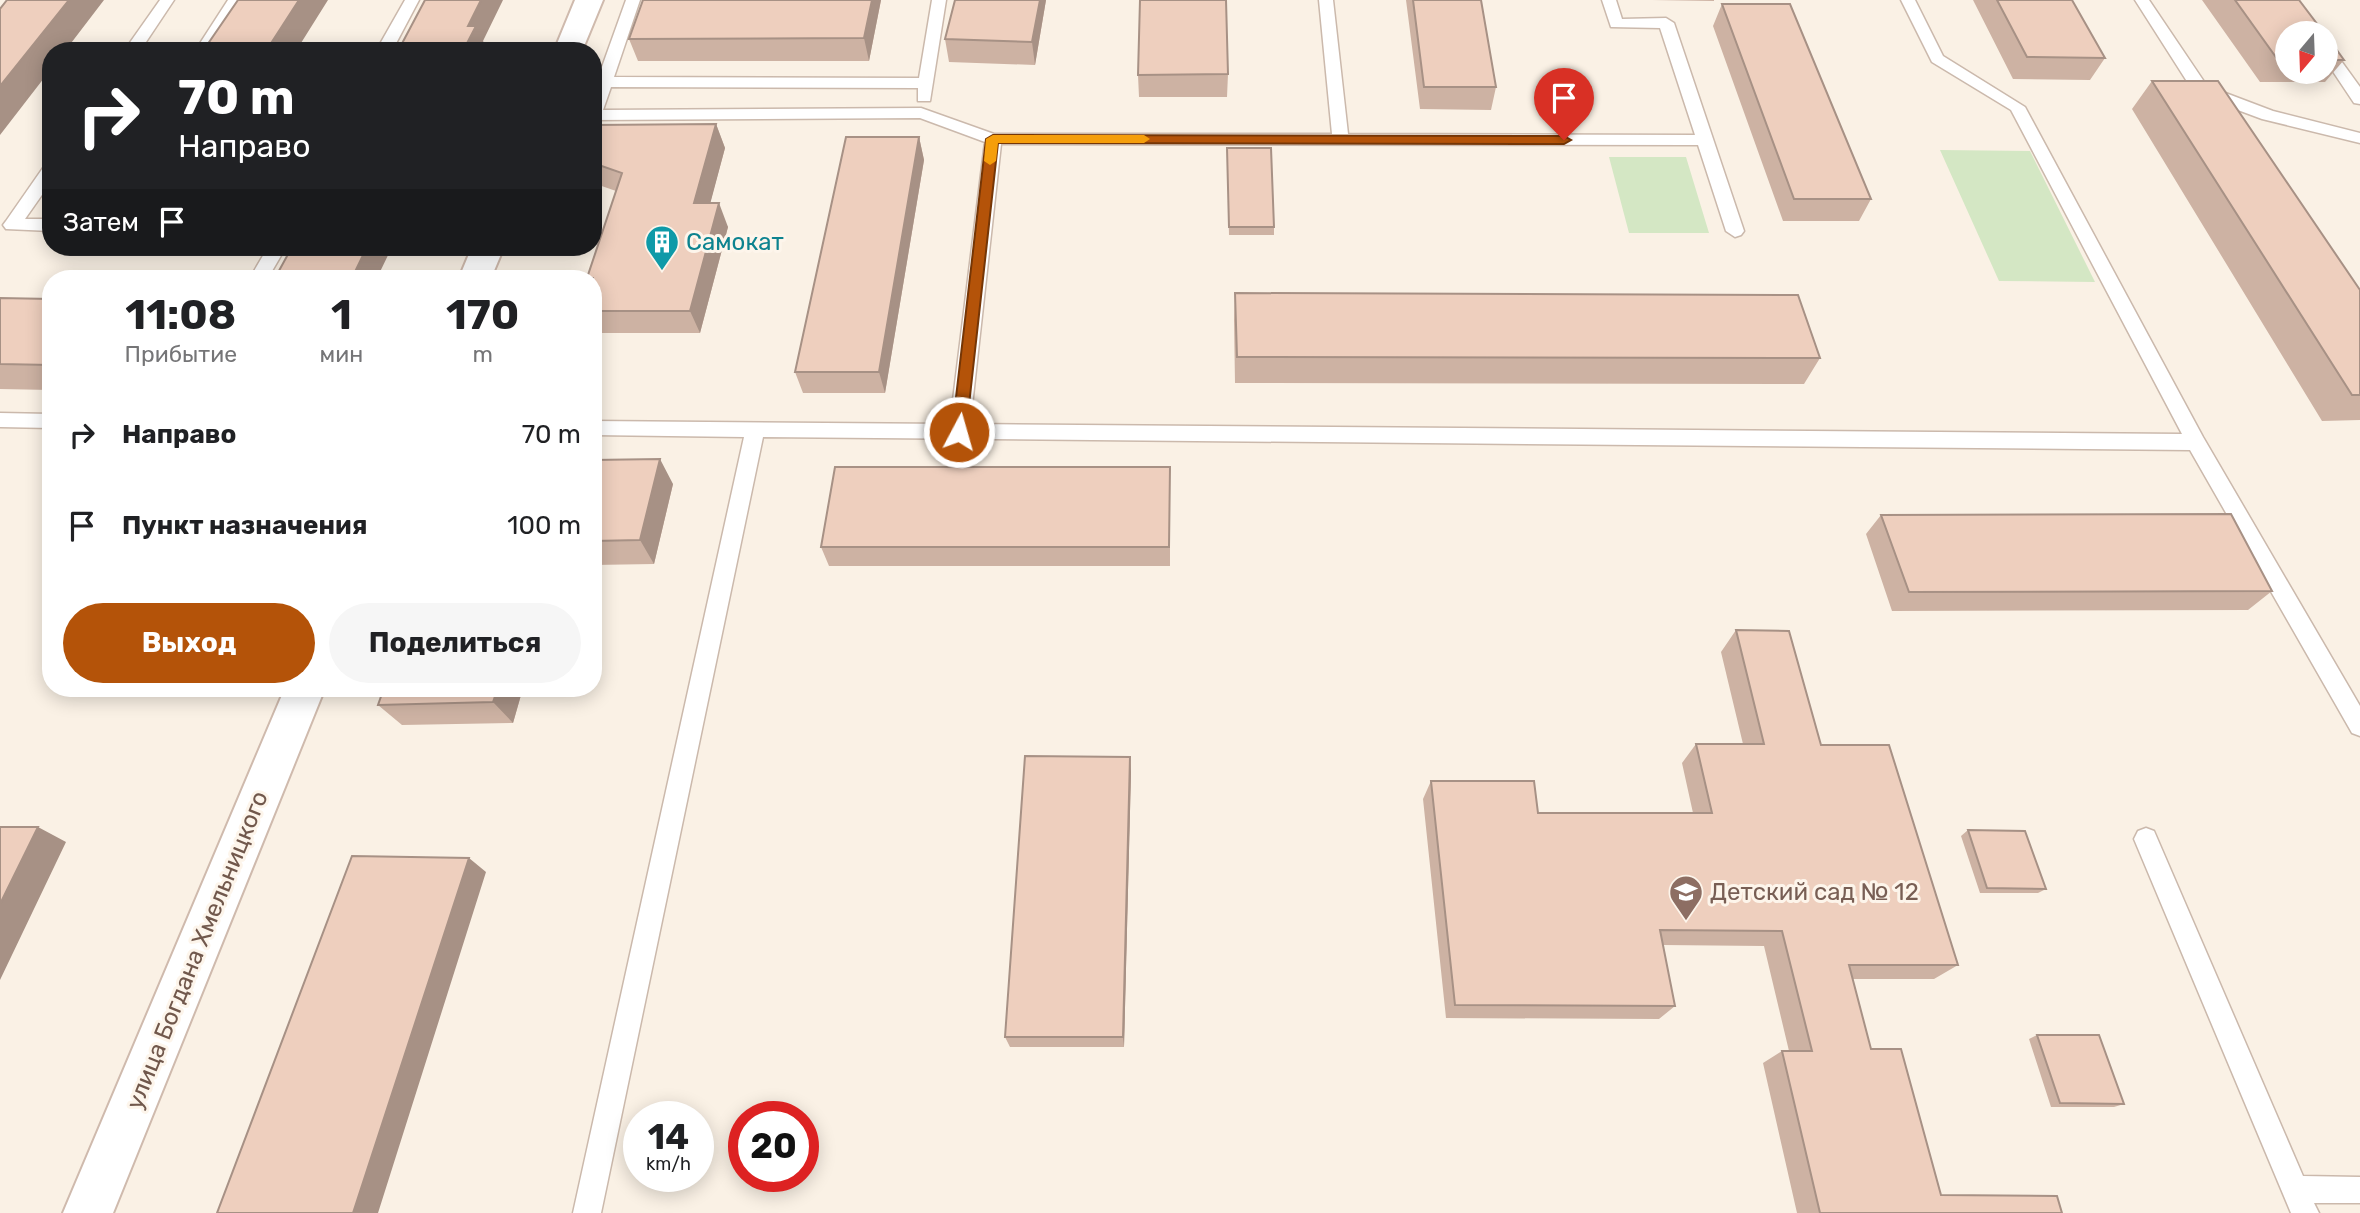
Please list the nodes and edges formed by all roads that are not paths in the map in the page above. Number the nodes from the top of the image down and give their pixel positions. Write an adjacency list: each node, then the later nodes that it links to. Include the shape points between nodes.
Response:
1 (167, 0): 11 (lane)
2 (235, 0): 12 (lane)
3 (412, 0): 13 (lane)
4 (589, 0): 14 (main road)
5 (634, 0): 16 (lane)
6 (939, 0): 17 (lane)
7 (1326, 0): 24 (lane)
8 (1609, 0): 25 (lane, via 1616,24 1666,23)
9 (1908, 0): 34 (lane, via 1937,59 2017,107)
10 (2142, 0): 22 (lane, via 2201,90 2268,115)
11 (138, 42)
12 (209, 42)
13 (389, 42)
14 (572, 42)
15 (2338, 67): 19 (lane)
16 (605, 82): 17 (lane); 18 (lane)
17 (926, 83): 20 (lane)
18 (602, 90)
19 (2360, 99)
20 (921, 113): 21 (lane); 23 (lane)
21 (602, 115)
22 (2360, 138)
23 (993, 139): 24 (lane); 33 (lane)
24 (1341, 140): 25 (lane)
25 (1704, 140): 28 (lane)
26 (42, 182): 27 (lane, via 12,225)
27 (42, 225)
28 (1735, 231)
29 (0, 420): 30 (lane)
30 (42, 421)
31 (602, 428): 32 (lane)
32 (755, 429): 33 (lane); 41 (lane)
33 (959, 432): 34 (lane)
34 (2196, 442): 36 (lane)
35 (301, 697): 40 (main road, улица Богдана Хмельницкого)
36 (2360, 726)
37 (2146, 839): 39 (lane)
38 (2360, 1190): 39 (lane)
39 (2300, 1201)
40 (88, 1213)
41 (587, 1213)

